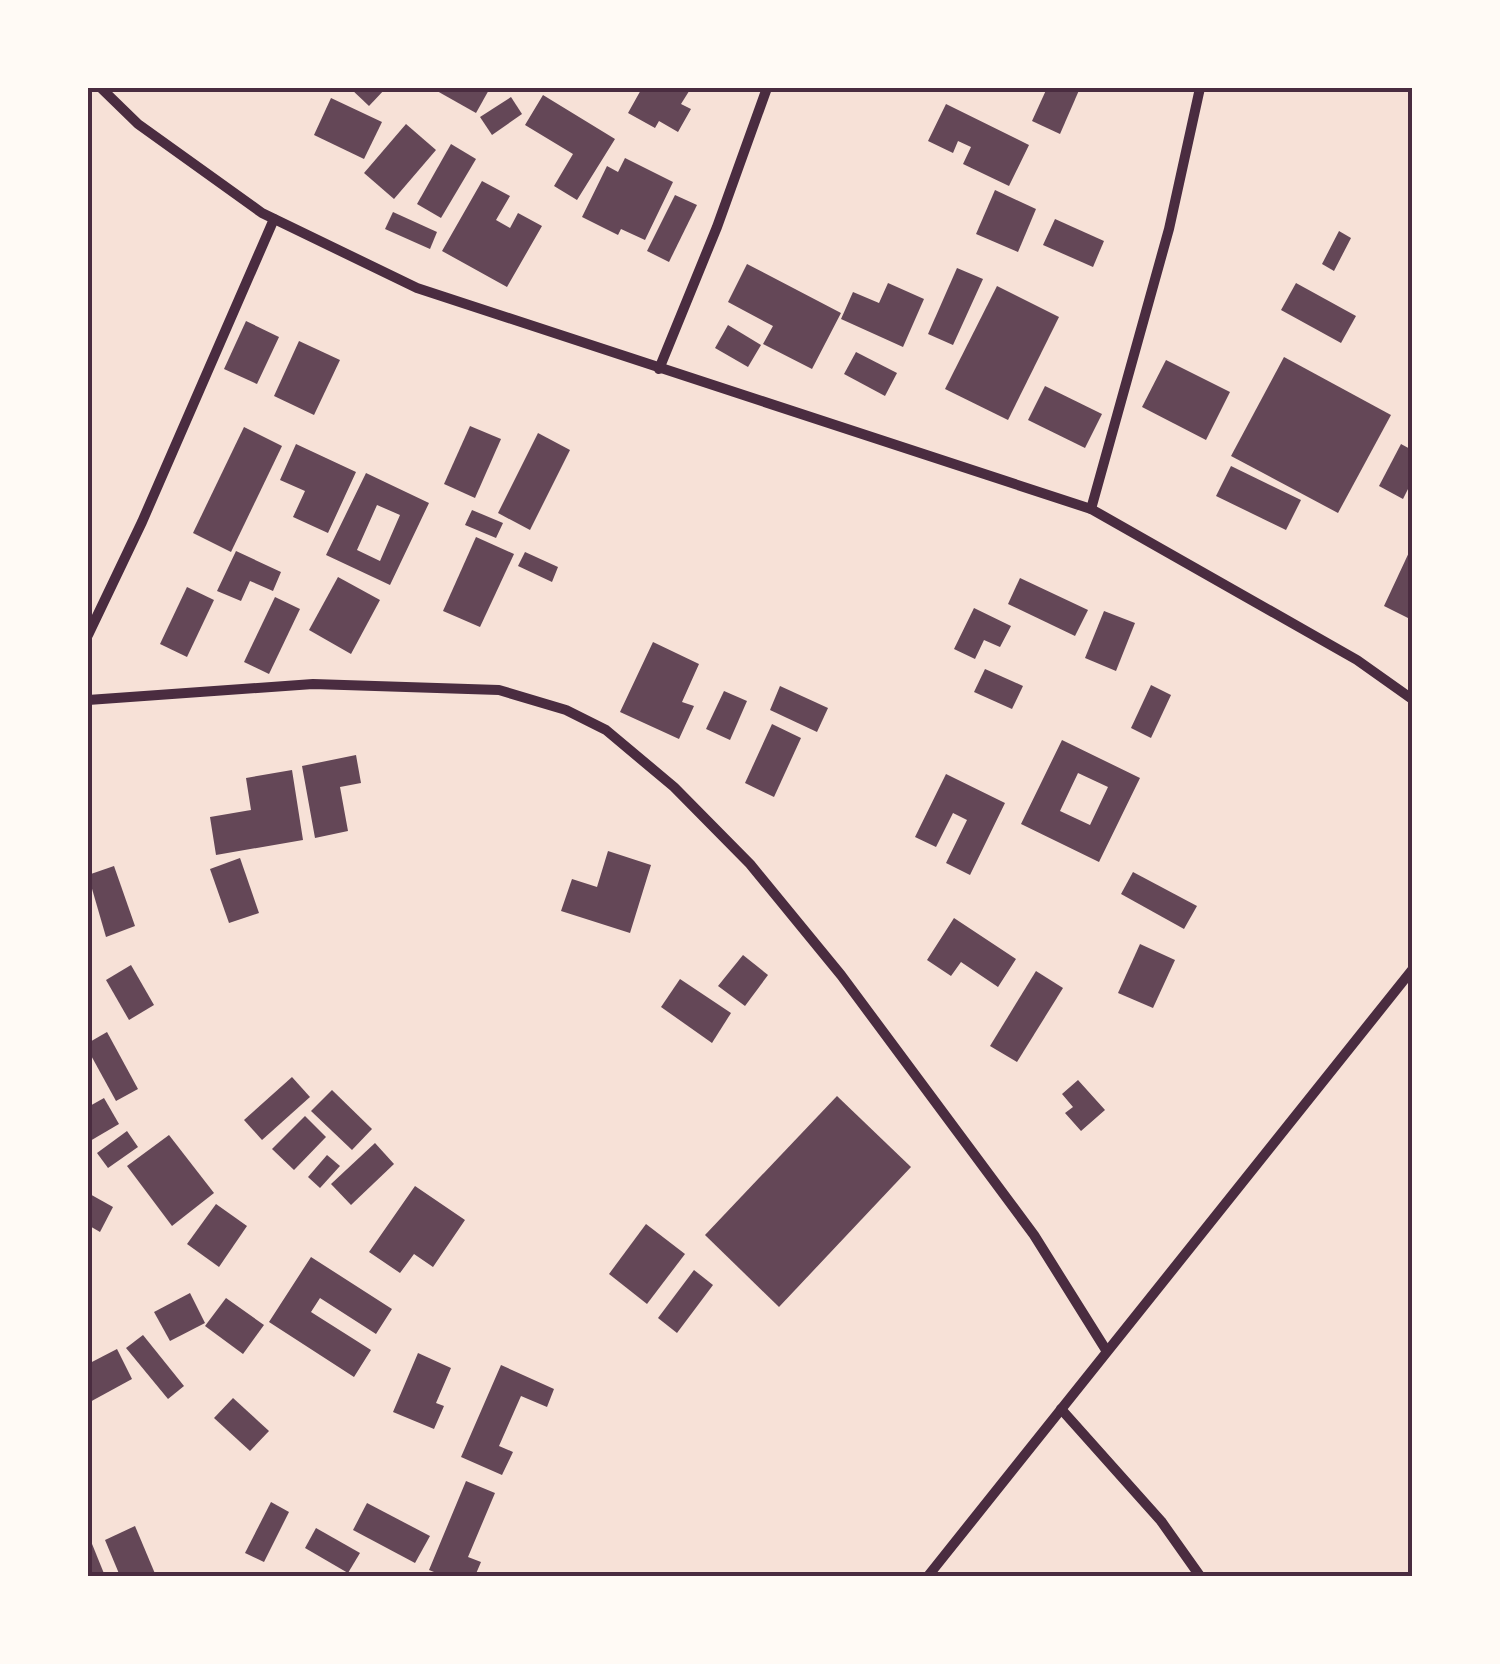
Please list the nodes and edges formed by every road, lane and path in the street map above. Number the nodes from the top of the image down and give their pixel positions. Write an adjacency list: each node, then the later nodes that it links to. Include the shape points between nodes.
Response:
1 (101, 88): 4 (street, via 138,124)
2 (767, 88): 5 (street)
3 (1200, 88): 6 (street, via 1169,229)
4 (274, 218): 5 (street, via 418,288); 7 (street)
5 (659, 369): 6 (street)
6 (1090, 509): 9 (street, via 1357,660)
7 (88, 636)
8 (88, 700): 11 (street, via 313,684 499,690 606,730 750,864 840,975 1034,1235)
9 (1412, 700)
10 (1412, 970): 11 (street)
11 (1106, 1350): 12 (street)
12 (1061, 1409): 13 (street); 14 (street, via 1160,1520)
13 (928, 1576)
14 (1200, 1576)

